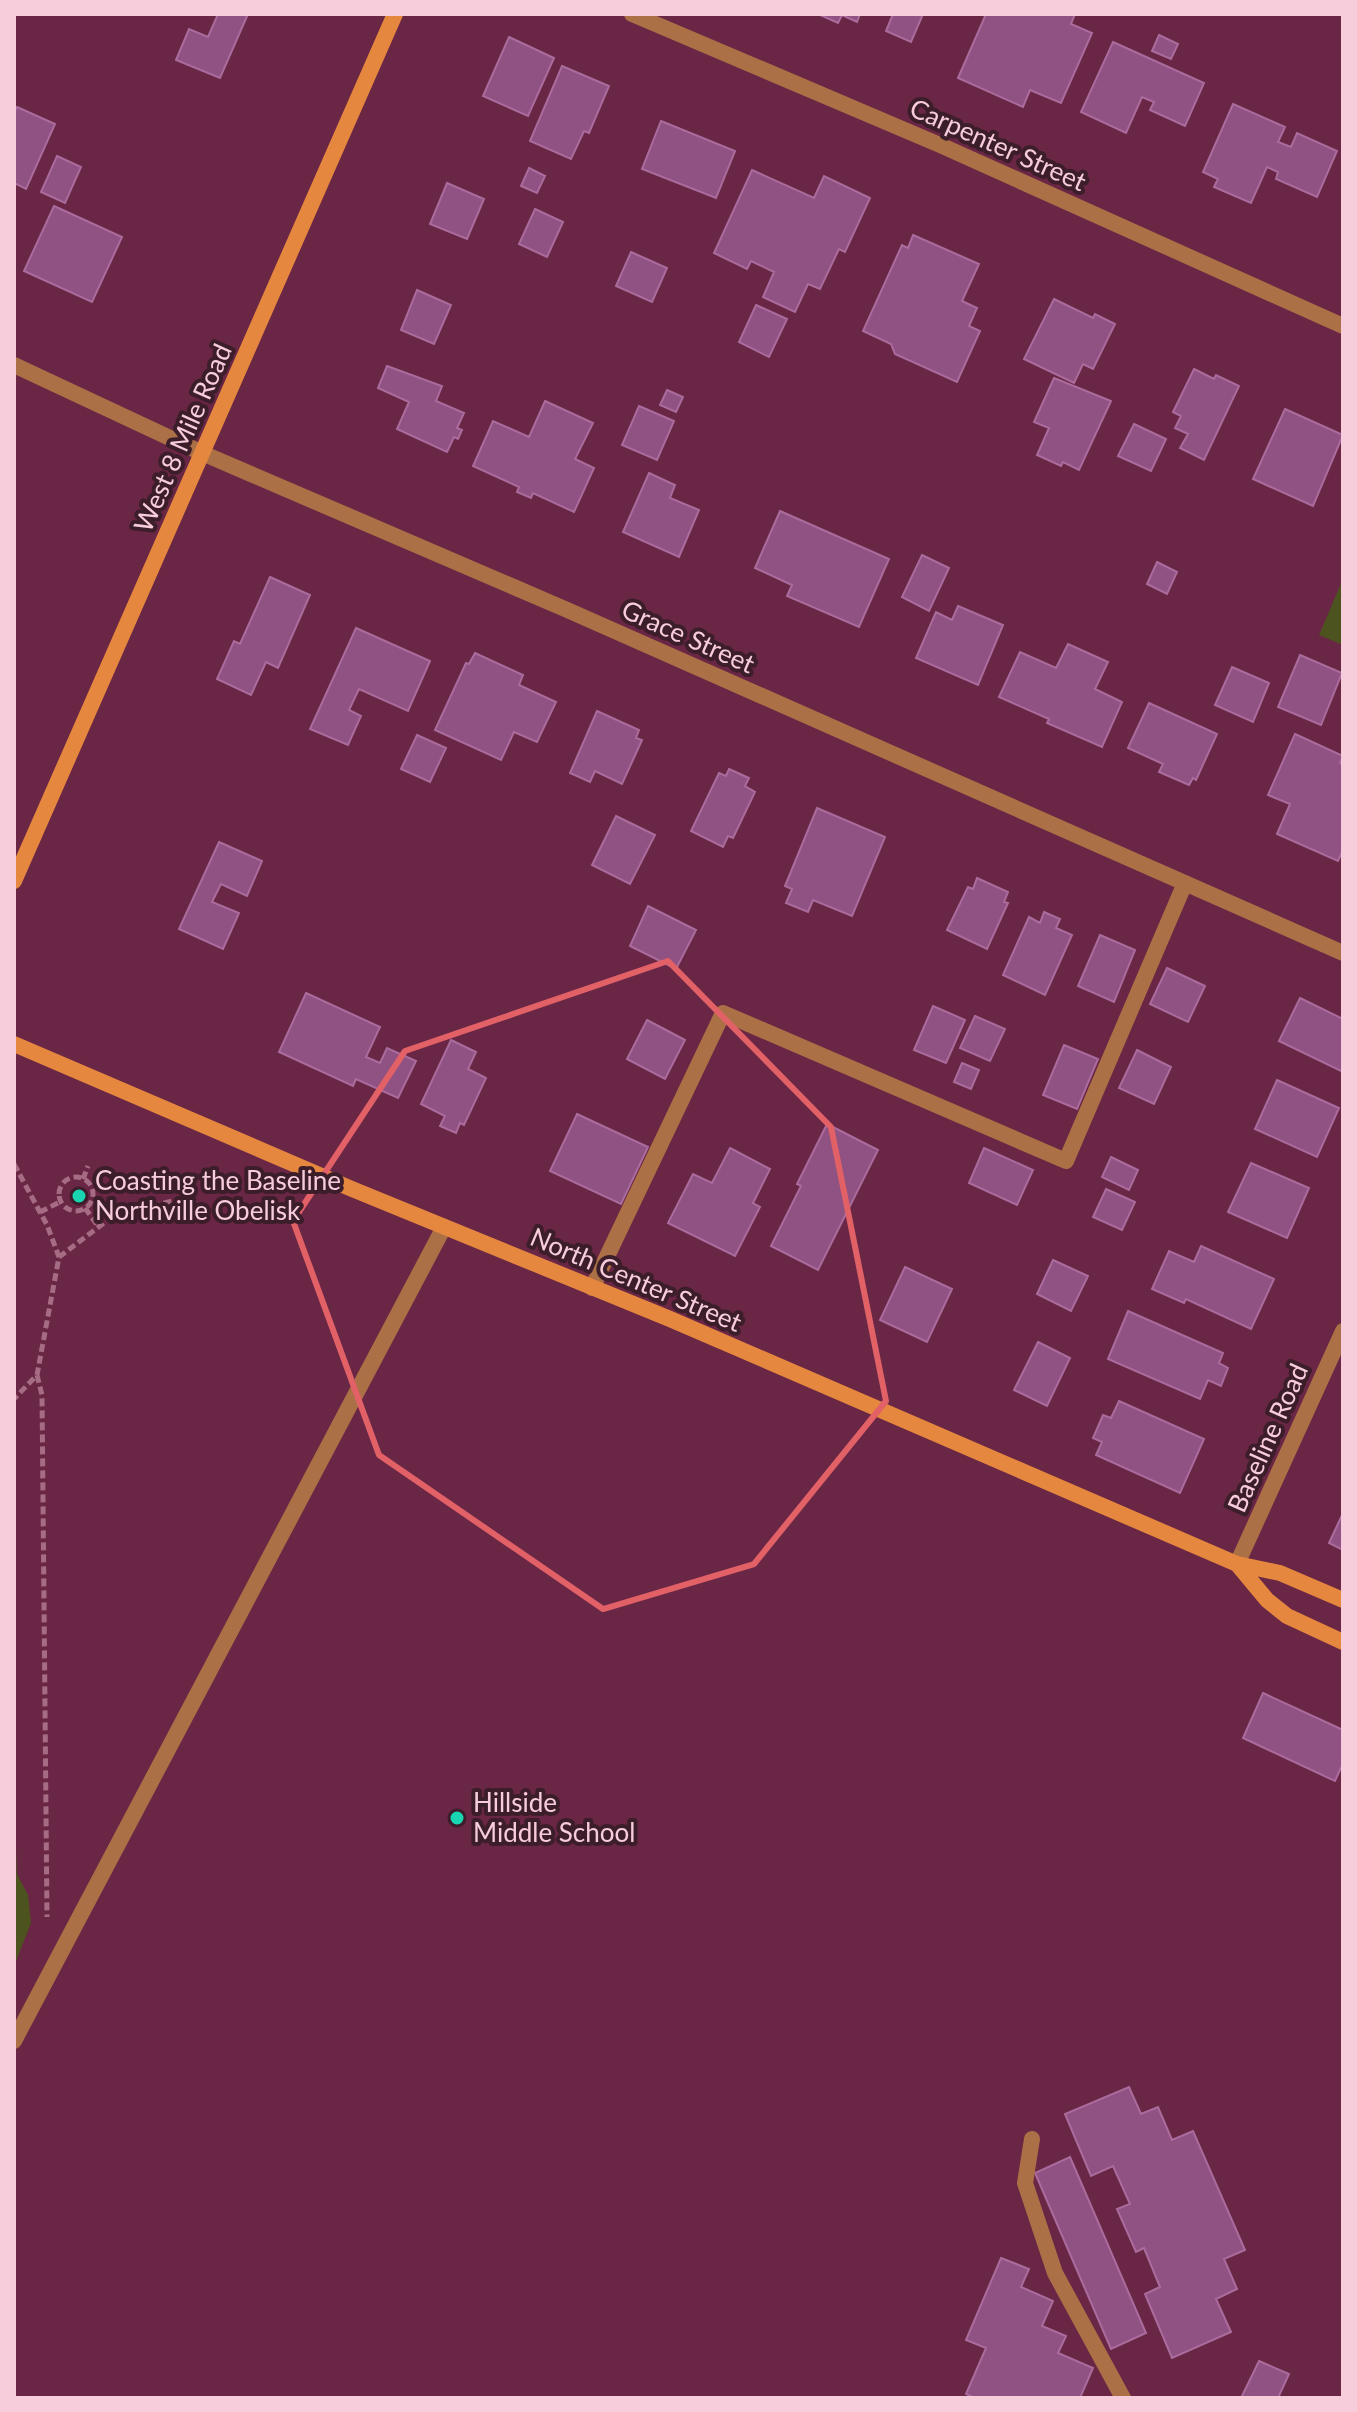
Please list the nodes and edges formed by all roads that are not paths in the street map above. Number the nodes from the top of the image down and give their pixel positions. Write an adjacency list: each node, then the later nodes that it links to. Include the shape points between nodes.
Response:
1 (395, 14): 5 (main road, West 8 Mile Road)
2 (632, 14): 3 (street, Carpenter Street)
3 (1343, 326)
4 (14, 365): 5 (street, Grace Street)
5 (202, 453): 6 (main road, West 8 Mile Road); 7 (street, Grace Street)
6 (14, 881)
7 (1185, 883): 8 (street, Grace Street); 11 (street, via 1066,1161 723,1013)
8 (1343, 953)
9 (14, 1044): 10 (main road, North Center Street)
10 (444, 1227): 11 (main road, North Center Street); 16 (street)
11 (592, 1288): 13 (main road, North Center Street)
12 (1343, 1331): 13 (street, Baseline Road)
13 (1237, 1564): 14 (main road, North Center Street, via 1280,1573); 15 (main road, North Center Street, via 1287,1616)
14 (1343, 1600)
15 (1343, 1642)
16 (14, 2041)
17 (1032, 2139): 18 (street, via 1025,2183 1055,2273)
18 (1123, 2398)

